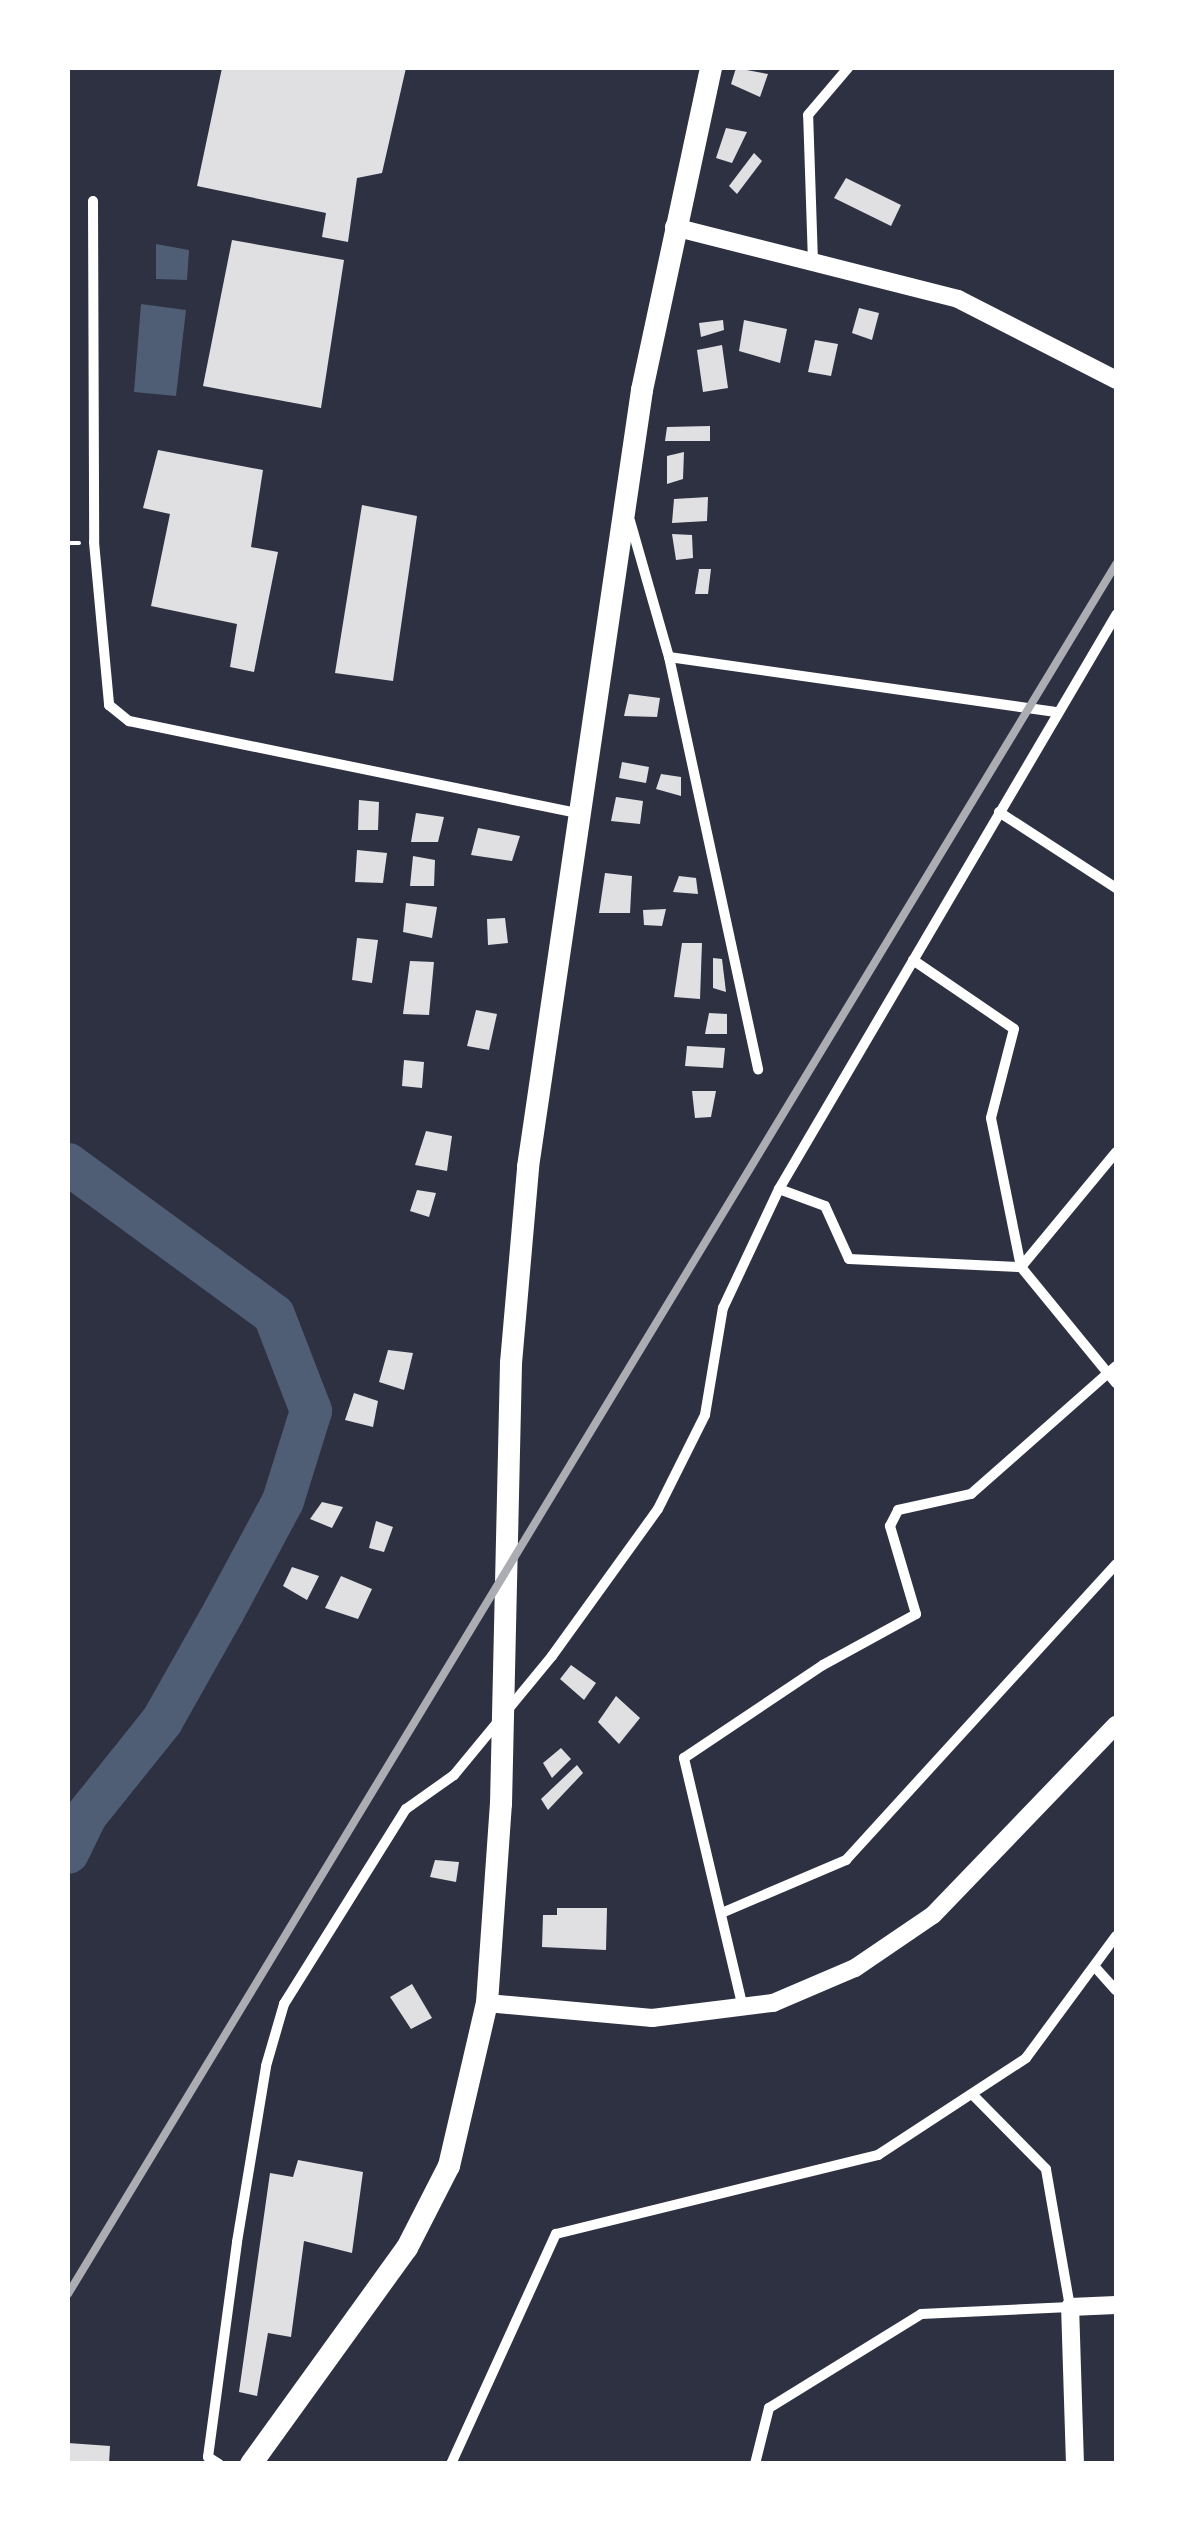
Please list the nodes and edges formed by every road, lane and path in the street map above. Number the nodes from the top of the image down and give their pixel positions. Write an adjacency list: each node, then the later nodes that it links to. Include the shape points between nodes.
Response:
1 (711, 68): 4 (highway)
2 (848, 68): 5 (street, via 808,115)
3 (94, 201): 12 (street, via 94,542 109,705 129,721)
4 (674, 227): 5 (street); 7 (highway)
5 (813, 262): 6 (street, via 958,298)
6 (1116, 380)
7 (625, 501): 9 (street); 12 (highway)
8 (1116, 614): 10 (street)
9 (669, 657): 10 (street); 15 (street)
10 (1054, 712): 11 (street)
11 (998, 812): 13 (street); 14 (street)
12 (578, 813): 26 (highway, via 517,1263 501,1804)
13 (1116, 888)
14 (913, 960): 17 (street); 18 (street, via 1014,1029 991,1118)
15 (758, 1070)
16 (1116, 1152): 18 (street)
17 (779, 1189): 18 (street, via 825,1206 848,1259); 31 (street, via 723,1308 705,1415 658,1509 552,1656 454,1775 406,1809 284,2004 266,2066 236,2242 208,2456)
18 (1021, 1267): 19 (street)
19 (1114, 1374): 22 (street, via 971,1494 898,1510 890,1526 916,1614 823,1665 684,1758)
20 (1116, 1564): 22 (street, via 846,1860)
21 (1116, 1725): 27 (street, via 933,1915 856,1968 773,2003)
22 (724, 1912): 27 (street)
23 (1116, 1936): 24 (street)
24 (1095, 1967): 25 (street); 28 (street, via 1026,2058)
25 (1116, 1990)
26 (487, 2003): 27 (street, via 652,2018); 32 (highway, via 449,2166 407,2248)
27 (743, 2008)
28 (973, 2095): 30 (street, via 1046,2169); 33 (street, via 878,2156 556,2234)
29 (1116, 2306): 30 (street)
30 (1070, 2307): 34 (street, via 921,2314 769,2408); 35 (street)
31 (218, 2464)
32 (251, 2464)
33 (451, 2464)
34 (756, 2464)
35 (1075, 2464)

